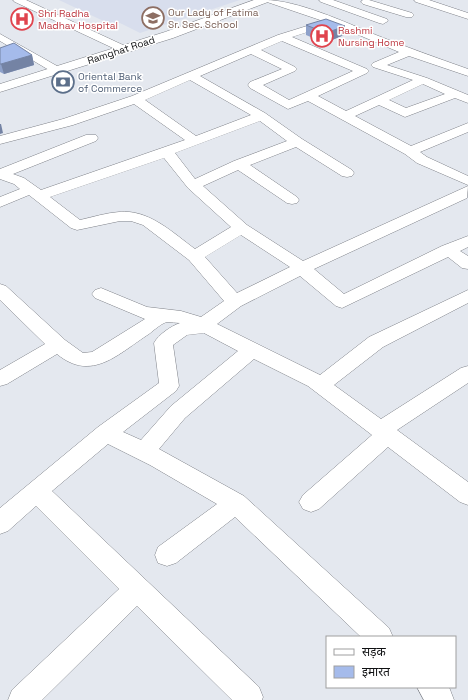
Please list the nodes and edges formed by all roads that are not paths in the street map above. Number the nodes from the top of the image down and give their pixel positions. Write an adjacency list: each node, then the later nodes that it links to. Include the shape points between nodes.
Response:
1 (18, 0): 14 (street)
2 (255, 0): 14 (main road, Ramghat Road)
3 (264, 0): 26 (main road, Ramghat Road, via 169,35)
4 (270, 0): 10 (street)
5 (324, 0): 11 (street)
6 (358, 0): 8 (street)
7 (419, 0): 9 (street)
8 (409, 15)
9 (467, 15)
10 (333, 21): 12 (street); 16 (street)
11 (383, 21)
12 (282, 37): 15 (street); 21 (street)
13 (2, 40): 19 (street)
14 (119, 47): 19 (main road, Ramghat Road)
15 (252, 50): 23 (street); 28 (street, via 291,69 254,85 288,105)
16 (409, 52): 18 (street); 20 (street)
17 (468, 63): 20 (street)
18 (377, 65): 21 (street); 24 (street)
19 (54, 68): 25 (main road, Ramghat Road)
20 (455, 68): 22 (street)
21 (363, 71): 28 (street)
22 (468, 73)
23 (191, 76): 29 (street); 32 (street)
24 (423, 80): 27 (street); 31 (street)
25 (0, 84)
26 (0, 88)
27 (455, 94): 30 (street); 31 (street, via 404,113)
28 (309, 96): 33 (street)
29 (136, 99): 34 (street); 37 (street)
30 (468, 99)
31 (379, 100): 33 (street)
32 (261, 116): 37 (street); 38 (street)
33 (345, 116): 39 (street)
34 (68, 122): 36 (street); 45 (street, via 91,138 0,174 20,181)
35 (468, 127): 39 (street)
36 (0, 140)
37 (195, 141): 40 (street)
38 (297, 142): 41 (street); 42 (street)
39 (410, 151): 44 (street)
40 (166, 152): 43 (street); 45 (street)
41 (239, 164): 43 (street); 46 (street)
42 (347, 172)
43 (193, 185): 48 (street)
44 (467, 191): 53 (street)
45 (35, 193): 47 (street); 51 (street, via 77,225 120,216 148,222)
46 (292, 200)
47 (0, 203)
48 (241, 228): 51 (street); 53 (street)
49 (468, 241): 50 (street)
50 (448, 250): 52 (street); 53 (street, via 342,302)
51 (195, 256): 57 (street)
52 (468, 264)
53 (302, 268): 57 (street)
54 (0, 290): 60 (street)
55 (101, 294): 58 (street, via 142,312)
56 (468, 296): 64 (street, via 376,342)
57 (235, 302): 59 (street)
58 (163, 316): 59 (street, via 181,317); 60 (street, via 88,362 76,359)
59 (205, 326): 61 (street); 65 (street, via 182,328 163,343 169,386)
60 (58, 345): 63 (street)
61 (252, 350): 64 (street); 67 (street, via 178,412)
62 (468, 373): 66 (street)
63 (0, 379)
64 (320, 385): 66 (street)
65 (106, 433): 67 (street); 68 (street)
66 (384, 433): 69 (street); 70 (street)
67 (144, 452): 71 (street)
68 (36, 492): 72 (street); 74 (street)
69 (468, 495)
70 (312, 502)
71 (236, 503): 73 (street); 75 (street)
72 (0, 523)
73 (167, 555)
74 (137, 589): 77 (street); 78 (street)
75 (379, 636)
76 (432, 688): 79 (street)
77 (249, 699)
78 (22, 700)
79 (440, 700)

